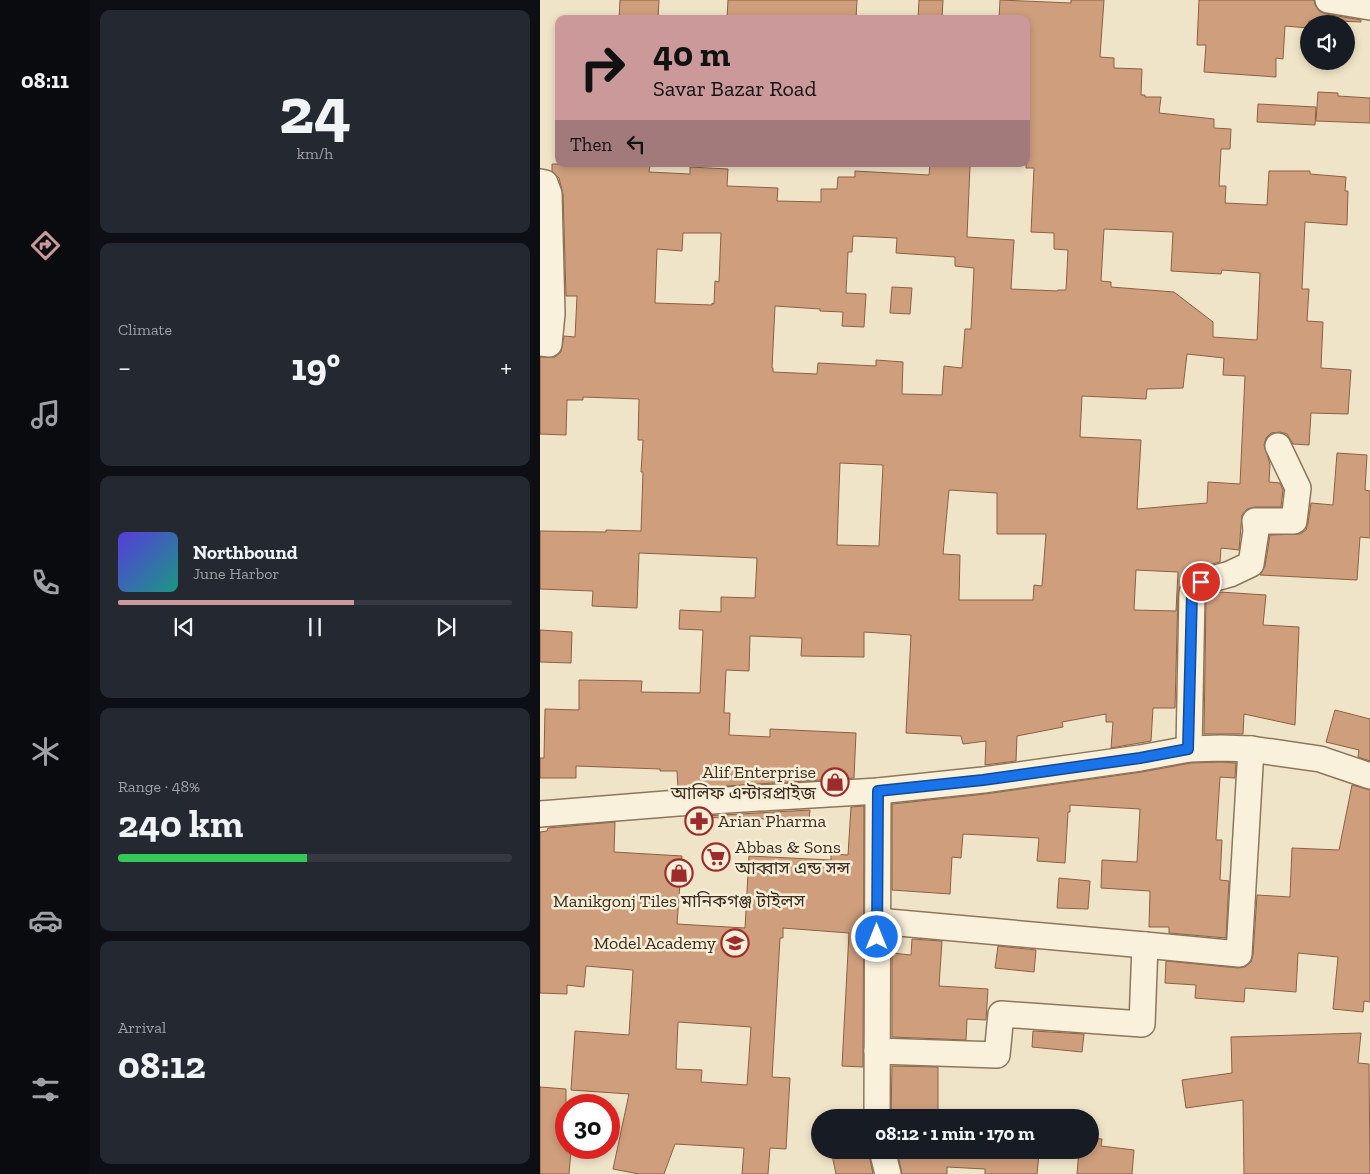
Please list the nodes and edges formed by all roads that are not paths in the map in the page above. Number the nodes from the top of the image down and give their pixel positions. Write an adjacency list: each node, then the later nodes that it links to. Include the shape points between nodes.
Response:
1 (1328, 0): 2 (street)
2 (1370, 6)
3 (540, 182): 4 (street, via 545,183 549,194 552,314 549,344)
4 (540, 343)
5 (1278, 446): 6 (street, via 1298,488 1294,521 1255,521 1251,564 1201,582 1192,593)
6 (1188, 749): 7 (street); 9 (street, via 983,780)
7 (1251, 749): 8 (street, via 1320,758); 12 (street, via 1239,954)
8 (1370, 776)
9 (878, 791): 10 (street); 11 (street)
10 (540, 814)
11 (877, 920): 12 (street); 13 (street)
12 (1145, 945): 13 (street, via 1142,1024 1001,1014 997,1056)
13 (877, 1051): 14 (street)
14 (877, 1109)
15 (884, 1159): 16 (street)
16 (888, 1174)

